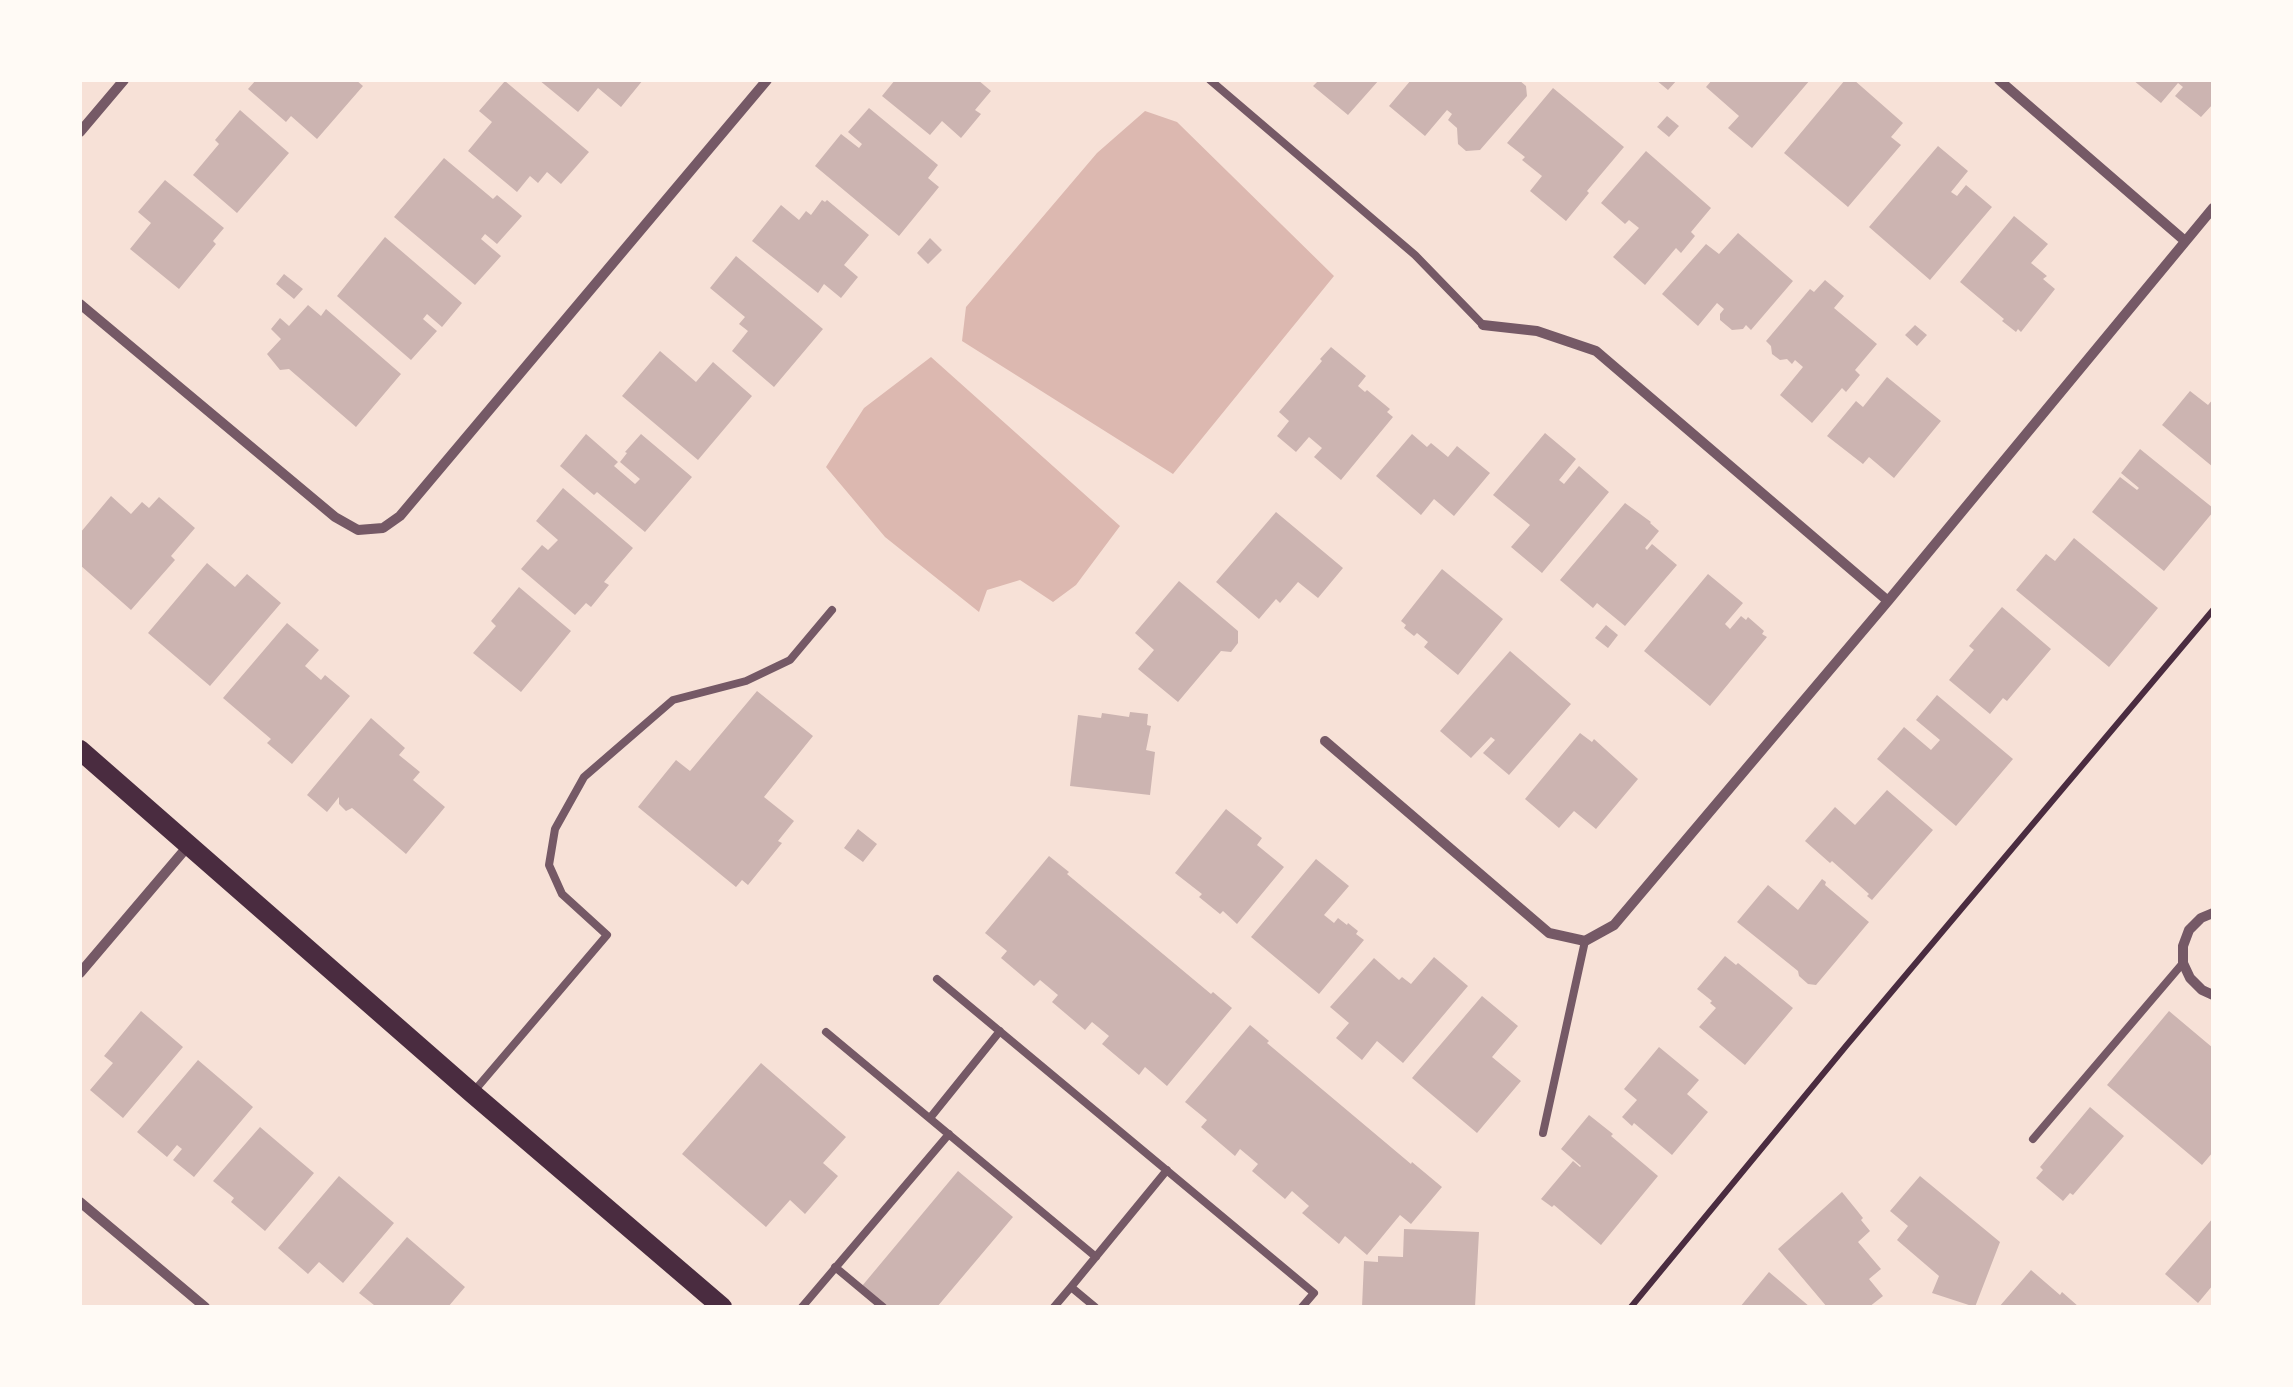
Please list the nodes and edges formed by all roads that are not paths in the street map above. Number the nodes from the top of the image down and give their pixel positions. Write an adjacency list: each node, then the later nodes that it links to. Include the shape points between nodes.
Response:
1 (124, 80): 5 (street)
2 (766, 80): 8 (street, via 400,516 383,528 358,530 335,517)
3 (1210, 80): 9 (lane, via 1415,255)
4 (1999, 80): 7 (street)
5 (80, 132)
6 (2213, 208): 7 (street)
7 (2185, 240): 10 (street)
8 (80, 304)
9 (1483, 325): 10 (street, via 1537,331 1596,351)
10 (1888, 602): 16 (street, via 1614,926)
11 (832, 610): 23 (lane, via 790,660 746,681 673,700 584,777 556,829 549,865 562,894 607,935)
12 (1325, 742): 16 (street, via 1550,933)
13 (80, 750): 14 (main road)
14 (188, 845): 18 (street); 23 (main road)
15 (2213, 913): 17 (street, via 2189,930)
16 (1585, 942): 25 (lane)
17 (2183, 963): 20 (street, via 2190,978); 27 (lane)
18 (80, 973)
19 (937, 979): 21 (lane)
20 (2213, 995)
21 (1000, 1031): 24 (lane); 28 (lane)
22 (826, 1032): 24 (lane)
23 (472, 1093): 34 (main road)
24 (930, 1118): 26 (lane)
25 (1543, 1133)
26 (949, 1134): 30 (lane); 31 (lane)
27 (2033, 1139)
28 (1167, 1170): 30 (lane); 39 (lane, via 1314,1293)
29 (80, 1202): 33 (street)
30 (1096, 1257): 32 (lane)
31 (835, 1267): 35 (lane); 36 (lane)
32 (1071, 1287): 37 (lane); 38 (lane)
33 (205, 1307)
34 (722, 1307)
35 (802, 1307)
36 (883, 1307)
37 (1054, 1307)
38 (1094, 1307)
39 (1302, 1307)

